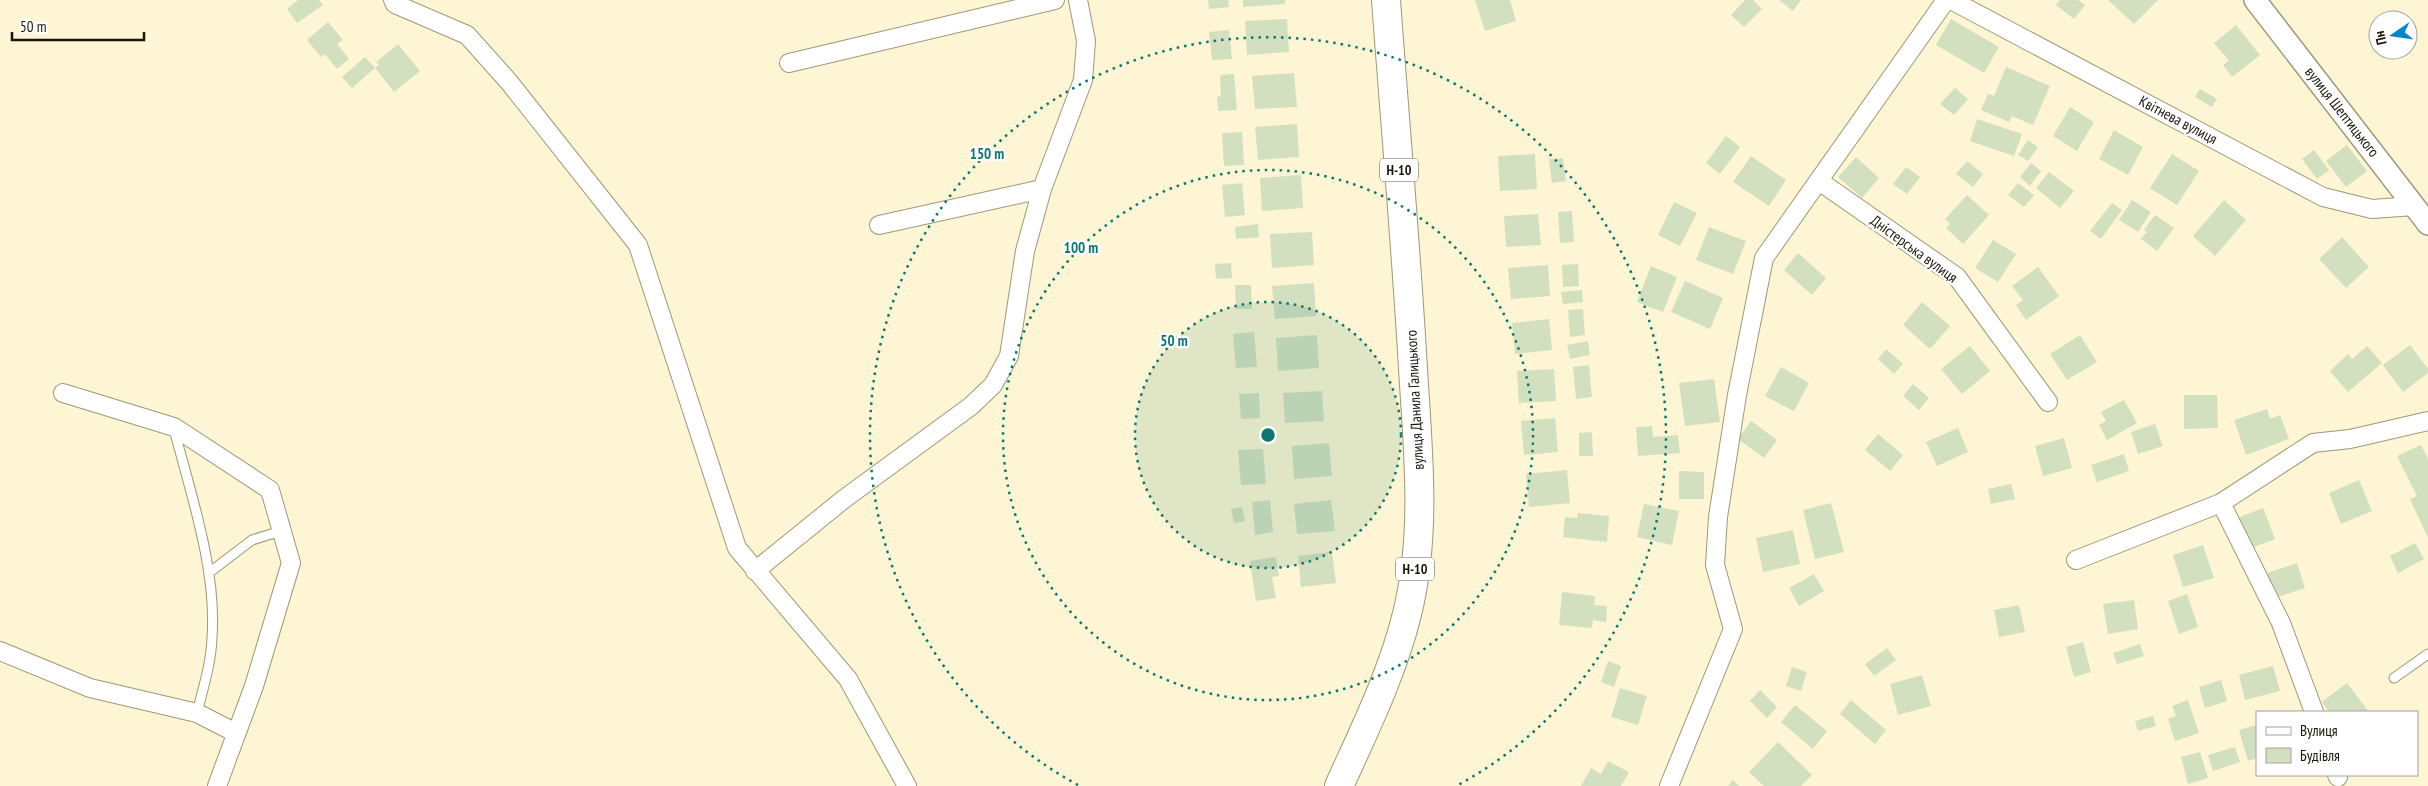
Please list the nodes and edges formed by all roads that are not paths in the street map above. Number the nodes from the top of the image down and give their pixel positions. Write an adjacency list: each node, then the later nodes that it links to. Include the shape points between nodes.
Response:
1 (393, 0): 21 (street, via 467,35 509,82 638,245 737,548)
2 (1055, 0): 8 (street)
3 (1078, 0): 10 (street, via 1086,41 1083,80)
4 (1386, 0): 31 (main road, вулиця Данила Галицького / Н-10, via 1412,339 1420,483 1418,549 1407,614 1377,702)
5 (1946, 0): 9 (street)
6 (1951, 0): 11 (street, Квітнева вулиця, via 2323,197 2372,209)
7 (2256, 0): 11 (street, вулиця Шептицького)
8 (789, 63)
9 (1819, 181): 15 (street, Дністерська вулиця, via 1957,277); 32 (street, via 1764,258 1737,395 1718,517 1715,565 1733,629)
10 (1042, 189): 13 (street); 21 (street, via 1025,252 1009,356 993,385 971,406 844,499)
11 (2414, 206): 12 (street, вулиця Шептицького)
12 (2428, 224)
13 (879, 225)
14 (63, 393): 17 (street)
15 (2048, 402)
16 (2428, 422): 18 (street, via 2350,439 2313,443)
17 (174, 427): 19 (street, via 270,490); 22 (lane)
18 (2221, 503): 20 (street); 26 (street, via 2281,623)
19 (281, 531): 22 (lane, via 252,540); 28 (street, via 291,562 254,686)
20 (2076, 560)
21 (755, 571): 30 (street, via 848,679)
22 (210, 572): 27 (lane, via 213,637)
23 (0, 651): 27 (street, via 90,688)
24 (2428, 654): 25 (lane)
25 (2394, 678)
26 (2314, 711)
27 (197, 712): 28 (street)
28 (236, 733): 29 (street)
29 (217, 786)
30 (906, 786)
31 (1339, 786)
32 (1669, 786)

